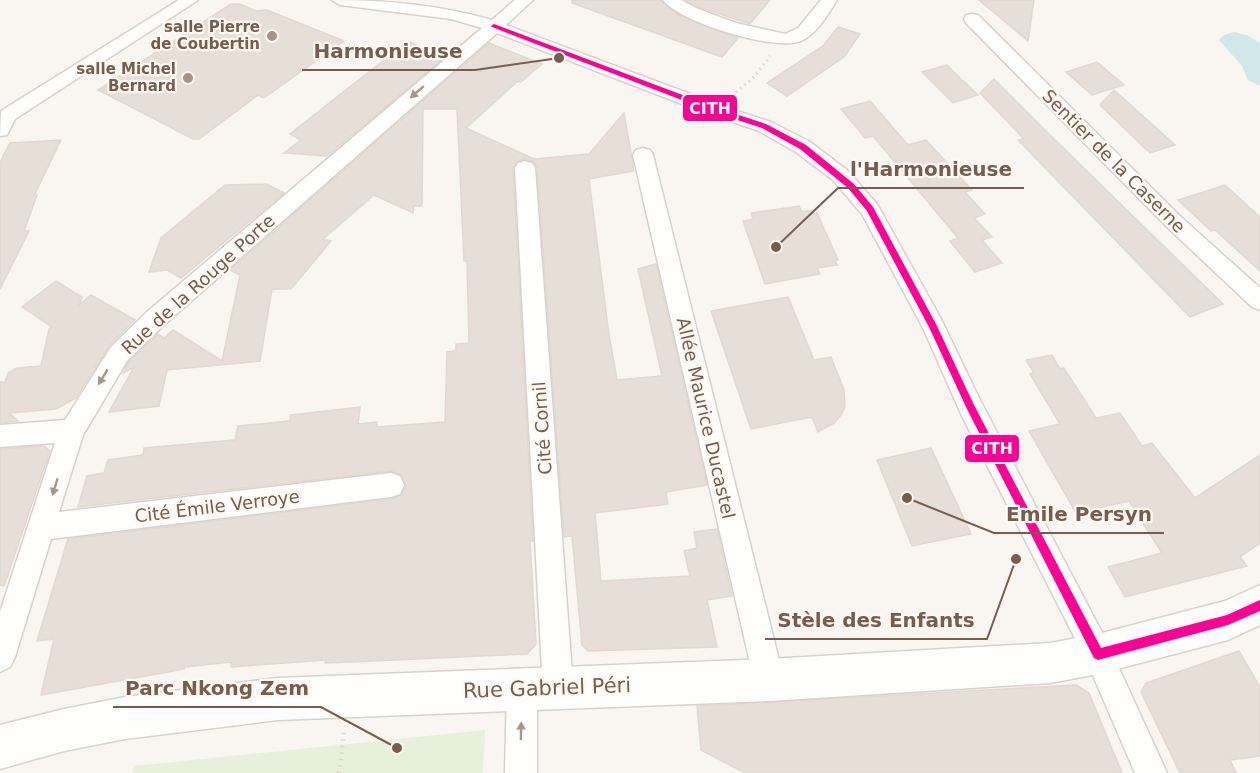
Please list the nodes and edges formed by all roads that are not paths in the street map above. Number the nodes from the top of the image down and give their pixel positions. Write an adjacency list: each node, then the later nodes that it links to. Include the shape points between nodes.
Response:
1 (190, 0): 8 (street)
2 (340, 0): 7 (street, via 452,14)
3 (525, 0): 7 (street, Rue de la Rouge Porte)
4 (671, 0): 5 (street, via 684,10 781,40 801,34)
5 (829, 0)
6 (972, 19): 11 (street, Sentier de la Caserne, via 1174,222)
7 (494, 26): 12 (street, Rue de la Rouge Porte, one-way to 12, via 130,342 109,367); 17 (street, via 764,126 803,147 840,175 870,209)
8 (3, 120)
9 (643, 155): 19 (street, Allée Maurice Ducastel)
10 (525, 168): 20 (street, Cité Cornil)
11 (1260, 301)
12 (72, 431): 13 (street); 15 (street, Rue de la Rouge Porte, one-way to 15)
13 (0, 436)
14 (391, 485): 15 (street, Cité Émile Verroye)
15 (43, 526): 18 (street, Rue de la Rouge Porte)
16 (1256, 613): 17 (street, Rue Gabriel Péri)
17 (1098, 654): 19 (street, Rue Gabriel Péri, via 1050,663); 23 (street)
18 (0, 657)
19 (770, 680): 20 (street, Rue Gabriel Péri)
20 (540, 688): 21 (street, Rue Gabriel Péri, via 312,696 236,703 125,718); 22 (street, Cité Cornil, one-way to 20)
21 (0, 747)
22 (520, 773)
23 (1151, 773)

